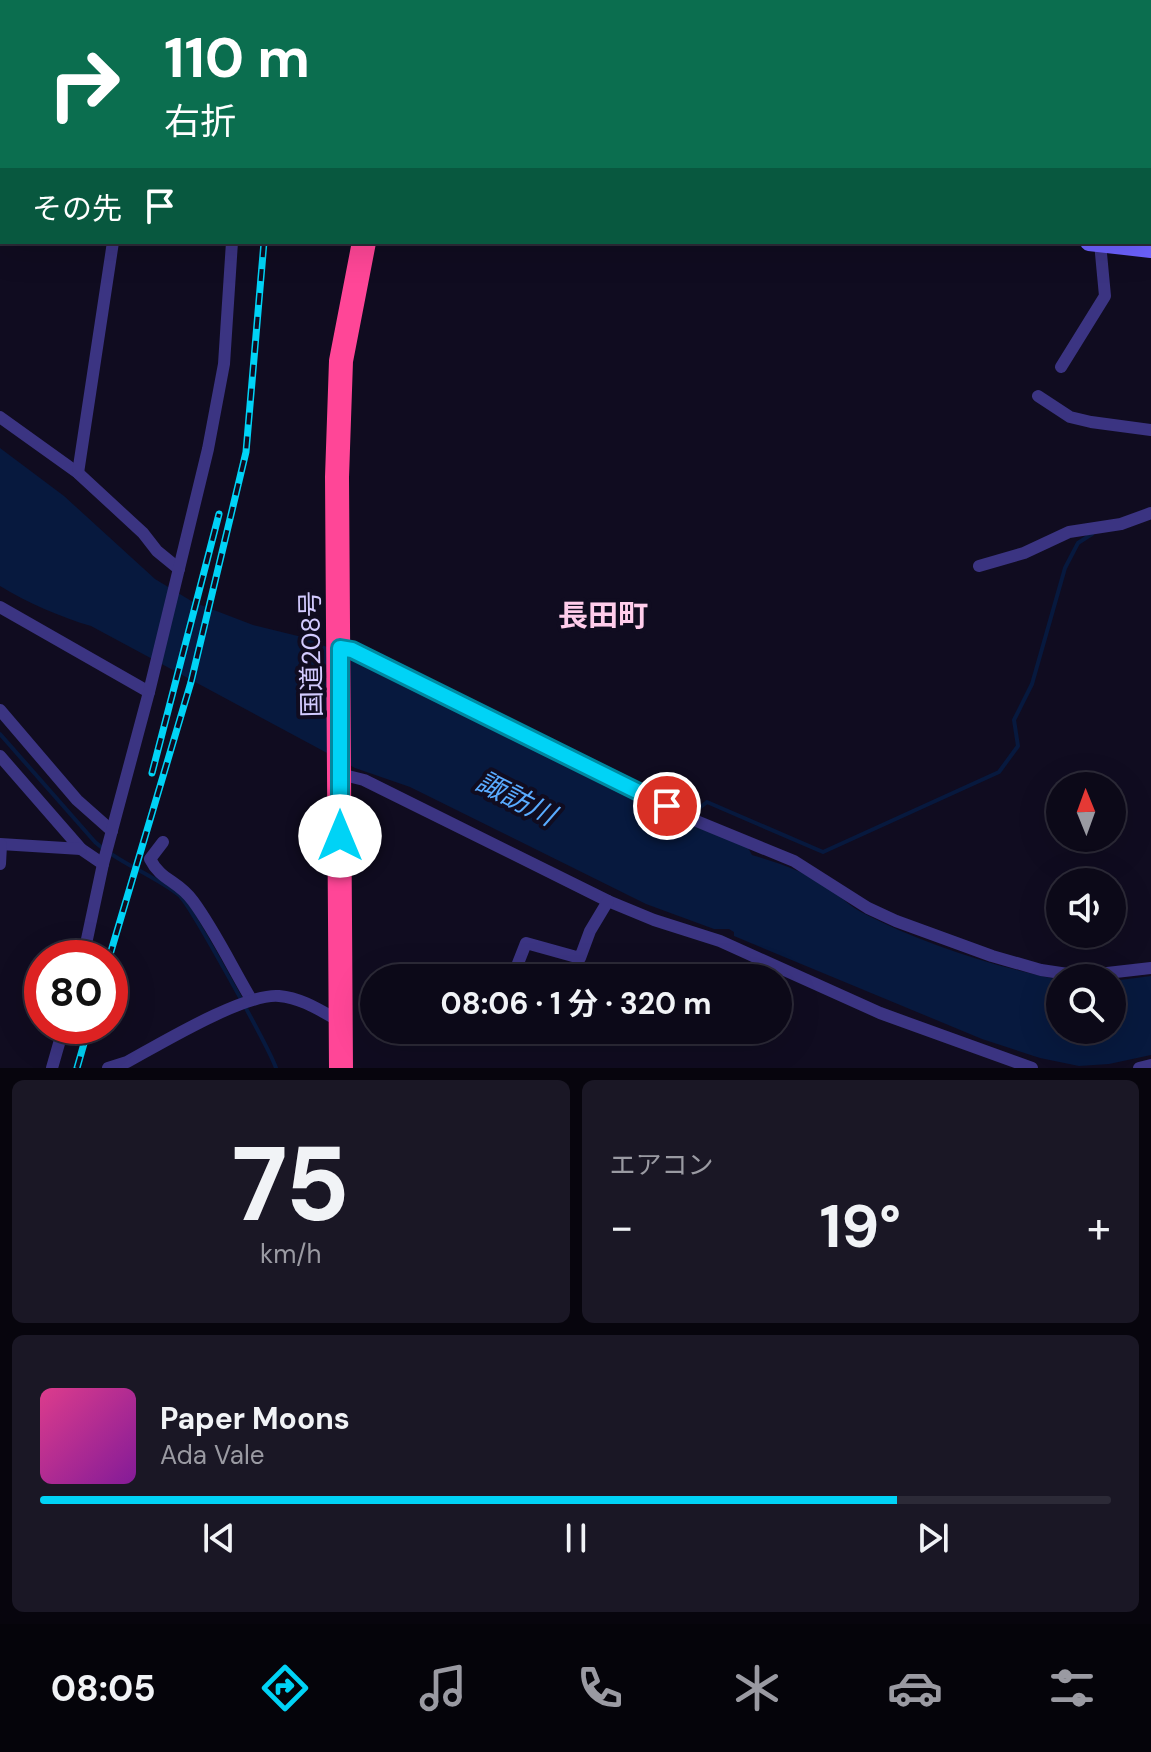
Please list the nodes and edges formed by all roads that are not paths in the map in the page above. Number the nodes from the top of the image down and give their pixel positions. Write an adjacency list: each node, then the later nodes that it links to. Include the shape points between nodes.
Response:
1 (113, 244): 11 (street)
2 (232, 244): 14 (street, via 224,364)
3 (364, 244): 16 (highway, 国道208号, via 341,361)
4 (1094, 244): 7 (street, via 1105,296)
5 (1104, 244): 6 (main road)
6 (1151, 249)
7 (1061, 367)
8 (1038, 396): 10 (street, via 1070,417)
9 (0, 417): 11 (street)
10 (1151, 430)
11 (78, 473): 14 (street)
12 (1151, 513): 13 (street, via 1069,532)
13 (979, 566)
14 (179, 569): 17 (street)
15 (0, 607): 17 (street)
16 (340, 652): 20 (highway, 国道208号); 30 (street, via 366,657 694,820 794,861 896,921 1041,970 1081,976)
17 (149, 692): 21 (street)
18 (0, 710): 21 (street, via 77,800)
19 (0, 756): 24 (street)
20 (340, 767): 27 (street); 32 (highway, 国道208号)
21 (112, 831): 26 (street)
22 (163, 842): 31 (street, via 150,859 157,874 176,883 193,901)
23 (0, 844): 24 (street); 25 (street)
24 (81, 849): 26 (street)
25 (0, 864)
26 (103, 864): 28 (street)
27 (608, 901): 29 (street, via 580,958 526,943); 38 (street, via 720,941 880,1013)
28 (87, 940)
29 (518, 964)
30 (1151, 968)
31 (251, 999): 32 (street, via 300,1000); 36 (street)
32 (341, 1022): 37 (highway, 国道208号)
33 (59, 1044): 35 (street)
34 (1151, 1065): 39 (street)
35 (52, 1068)
36 (108, 1068)
37 (341, 1068)
38 (1032, 1068)
39 (1139, 1068)

